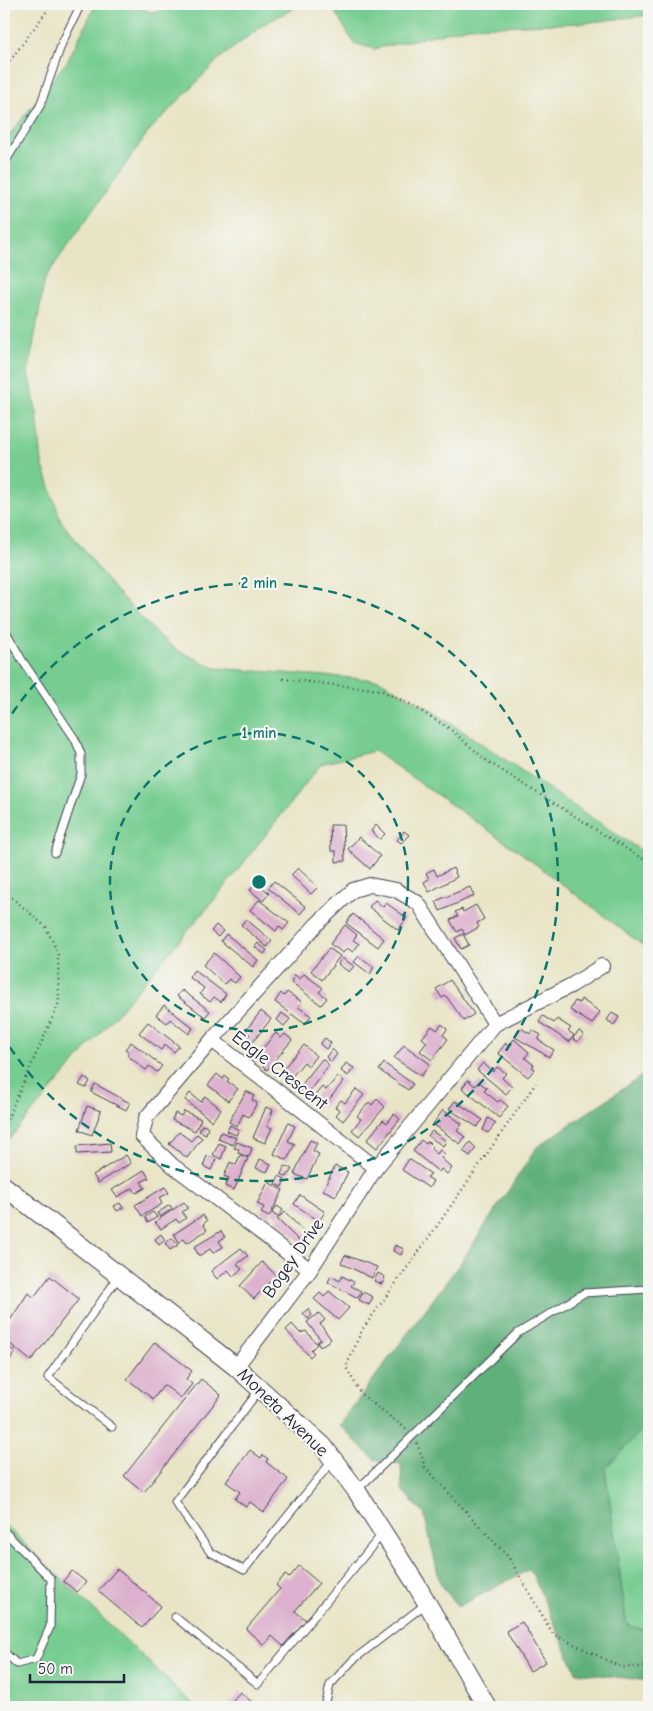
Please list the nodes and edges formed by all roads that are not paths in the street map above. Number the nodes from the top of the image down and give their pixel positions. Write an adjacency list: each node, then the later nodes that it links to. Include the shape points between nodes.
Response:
1 (81, 4): 2 (lane, via 62,43 40,106)
2 (4, 164)
3 (4, 628): 4 (lane, via 76,739 81,754 81,774)
4 (55, 854)
5 (602, 966): 6 (street)
6 (495, 1024): 7 (street, via 418,903 396,890 370,885 352,890 317,924); 8 (street, Bogey Drive)
7 (212, 1040): 8 (street, Eagle Crescent); 10 (street, Eagle Crescent, via 146,1118 142,1136 172,1165)
8 (376, 1168): 10 (street, Bogey Drive)
9 (4, 1186): 11 (street, Moneta Avenue)
10 (310, 1270): 13 (street, Bogey Drive)
11 (120, 1276): 13 (street, Moneta Avenue); 15 (lane, via 48,1377)
12 (649, 1289): 17 (lane, via 584,1293 518,1333)
13 (236, 1367): 14 (street, Moneta Avenue)
14 (260, 1389): 16 (street, Moneta Avenue, via 323,1446); 16 (lane, via 175,1502 210,1552 244,1570)
15 (112, 1427)
16 (333, 1460): 17 (street, Moneta Avenue)
17 (356, 1490): 19 (street, Moneta Avenue)
18 (4, 1531): 22 (lane, via 52,1579 50,1627 36,1659 17,1664)
19 (383, 1532): 20 (street, Moneta Avenue); 21 (lane, via 258,1684)
20 (427, 1603): 23 (lane, via 353,1660 330,1685); 24 (street, Moneta Avenue)
21 (175, 1617)
22 (4, 1652)
23 (326, 1707)
24 (487, 1707)

